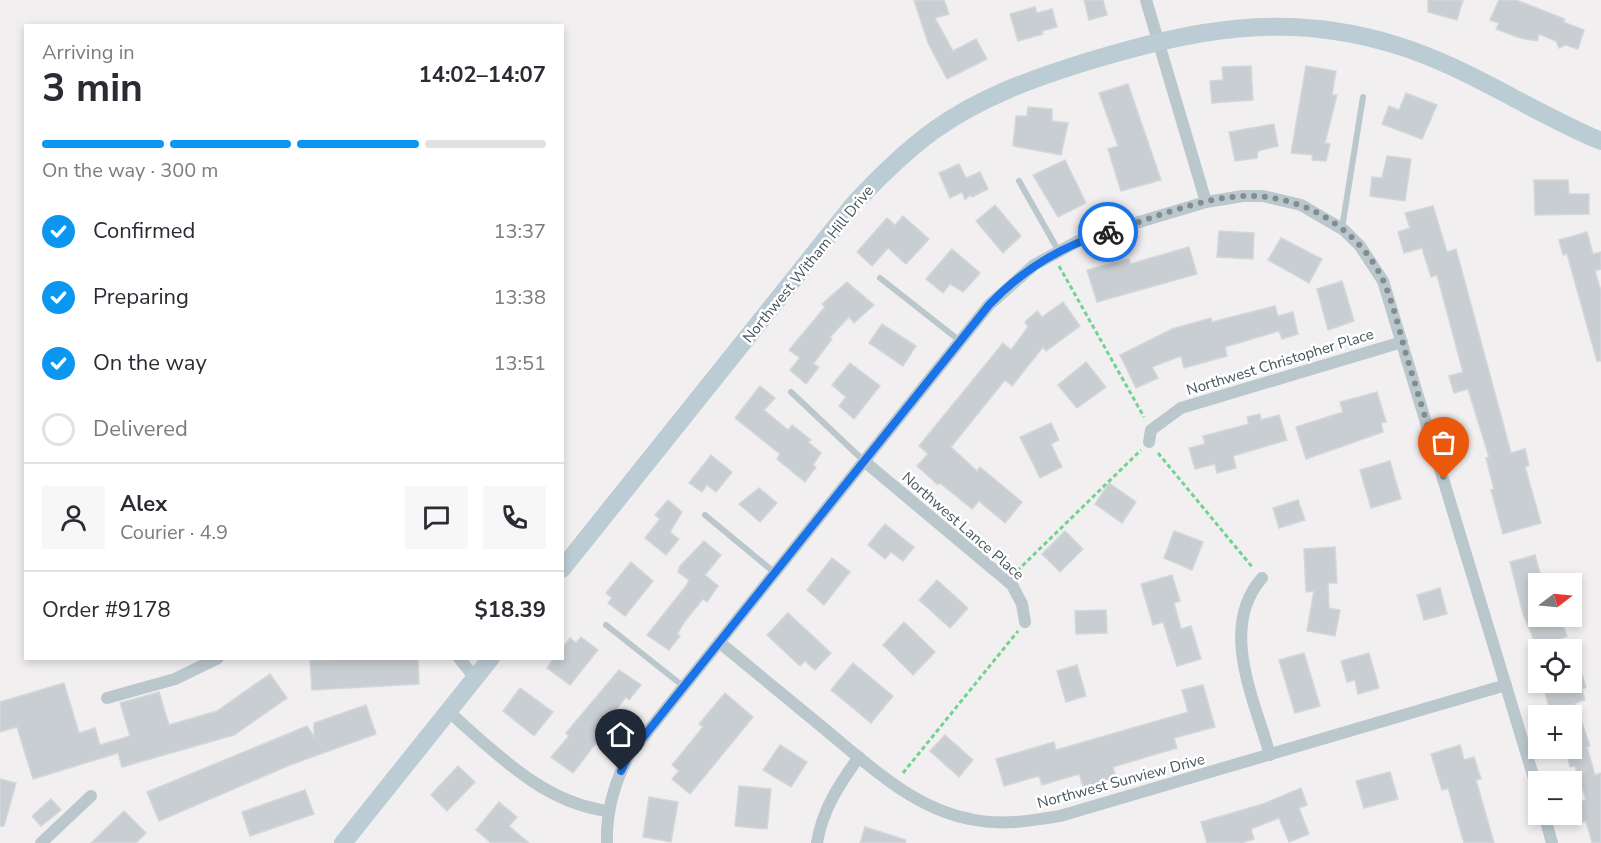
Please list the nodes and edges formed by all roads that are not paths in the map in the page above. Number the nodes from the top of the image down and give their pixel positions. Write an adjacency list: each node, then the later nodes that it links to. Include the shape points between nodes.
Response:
1 (1146, 0): 2 (street)
2 (1158, 41): 4 (street, Northwest Witham Hill Drive, via 1239,27 1317,28 1349,33 1432,58); 6 (street); 16 (street, Northwest Witham Hill Drive, via 1016,85 975,105 910,148 853,205)
3 (1363, 97): 7 (lane)
4 (1601, 141)
5 (1019, 181): 8 (lane)
6 (1206, 202): 7 (street, via 1243,196 1285,200 1316,212); 8 (street, via 1082,239)
7 (1342, 229): 11 (street, via 1376,267)
8 (1055, 252): 10 (street, via 1006,287)
9 (880, 278): 10 (lane)
10 (960, 341): 14 (street)
11 (1402, 342): 13 (street, Northwest Christopher Place, via 1181,408); 26 (street)
12 (791, 392): 14 (lane)
13 (1150, 436)
14 (864, 461): 17 (street); 19 (street, Northwest Lance Place, via 1007,581 1018,594)
15 (705, 515): 17 (lane)
16 (564, 566)
17 (776, 573): 21 (street)
18 (1262, 578): 30 (street, via 1249,595 1240,635)
19 (1025, 622)
20 (606, 625): 27 (lane)
21 (719, 642): 27 (street); 31 (street, Northwest Sunview Drive)
22 (214, 660): 28 (street, via 175,678)
23 (461, 660): 25 (street)
24 (489, 660): 25 (street)
25 (475, 678): 29 (street)
26 (1506, 685): 30 (street, Northwest Sunview Drive); 32 (street)
27 (684, 687): 34 (street, via 629,755)
28 (107, 698)
29 (449, 712): 34 (street, via 541,788 570,803); 37 (street)
30 (1270, 755): 31 (street, Northwest Sunview Drive, via 1060,816 994,823 938,809 894,784)
31 (859, 757): 39 (street, via 835,792)
32 (1532, 771)
33 (91, 796): 36 (street)
34 (608, 811): 38 (street)
35 (1547, 825): 40 (street)
36 (41, 843)
37 (343, 843)
38 (607, 843)
39 (817, 843)
40 (1552, 843)

